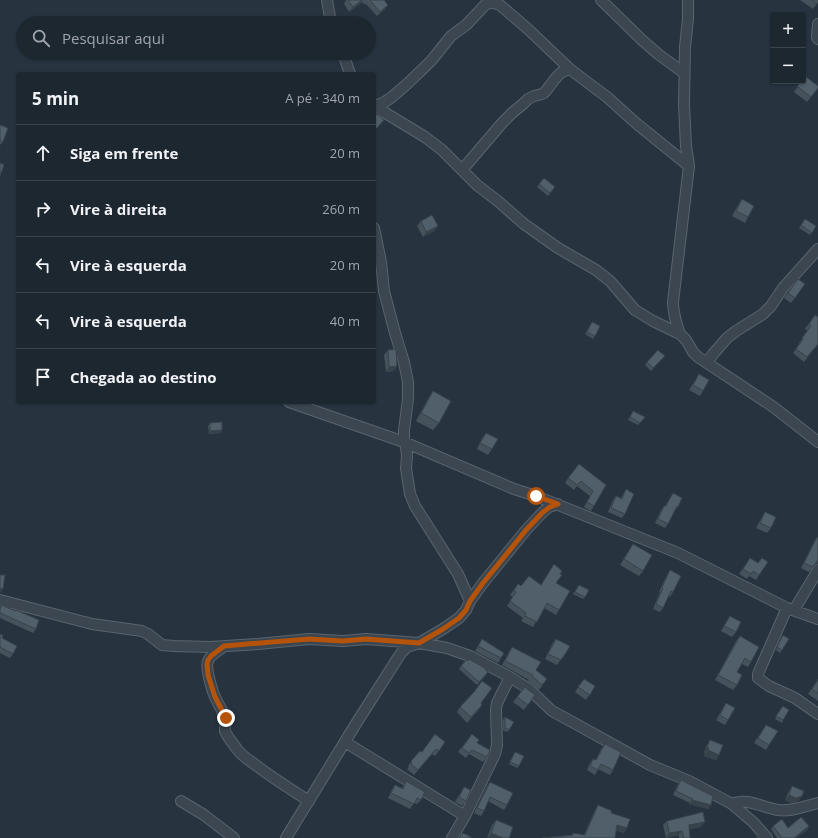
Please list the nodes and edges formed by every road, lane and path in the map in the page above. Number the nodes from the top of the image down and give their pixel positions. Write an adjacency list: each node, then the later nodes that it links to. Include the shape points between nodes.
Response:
1 (327, 0): 4 (street)
2 (601, 0): 10 (street, via 642,40)
3 (688, 0): 10 (street)
4 (330, 16)
5 (818, 24): 6 (street)
6 (818, 39)
7 (345, 60): 9 (street)
8 (571, 70): 11 (street, via 500,5 490,3 451,36 431,61 392,97); 13 (street); 14 (street, via 561,72 544,93 528,99 512,113)
9 (349, 72)
10 (684, 73): 13 (street)
11 (376, 105)
12 (376, 107): 14 (street, via 425,137)
13 (689, 166): 17 (street, via 673,302)
14 (462, 170): 17 (street, via 524,224 610,281 635,310)
15 (376, 238): 20 (street, via 384,291 408,382)
16 (818, 250): 18 (street, via 783,288 771,306 727,338)
17 (680, 334): 18 (street, via 693,352)
18 (707, 363): 21 (street, via 772,406)
19 (295, 404): 20 (street)
20 (404, 442): 22 (street, via 514,489); 25 (street, via 410,494 458,574)
21 (818, 442)
22 (558, 504): 25 (street, via 543,512 526,530); 26 (street, via 678,552)
23 (818, 570): 26 (street)
24 (0, 600): 29 (street, via 92,624 142,631 162,645)
25 (470, 601): 28 (street, via 459,618)
26 (791, 609): 27 (street); 31 (street, via 758,678)
27 (818, 619)
28 (419, 643): 29 (street, via 366,639 309,639); 30 (street, via 447,648 470,656); 32 (street, via 401,652)
29 (224, 646): 34 (street, via 211,656 207,664 215,697 226,718 225,731 242,755)
30 (510, 677): 36 (street, via 552,711 650,765 689,781); 37 (street, via 497,703 495,754)
31 (818, 714)
32 (345, 742): 34 (street); 37 (street)
33 (182, 801): 38 (street)
34 (309, 801): 39 (street)
35 (818, 803): 36 (street, via 787,810 739,801)
36 (732, 804): 41 (street)
37 (465, 816): 40 (street)
38 (234, 838)
39 (286, 838)
40 (452, 838)
41 (767, 838)

